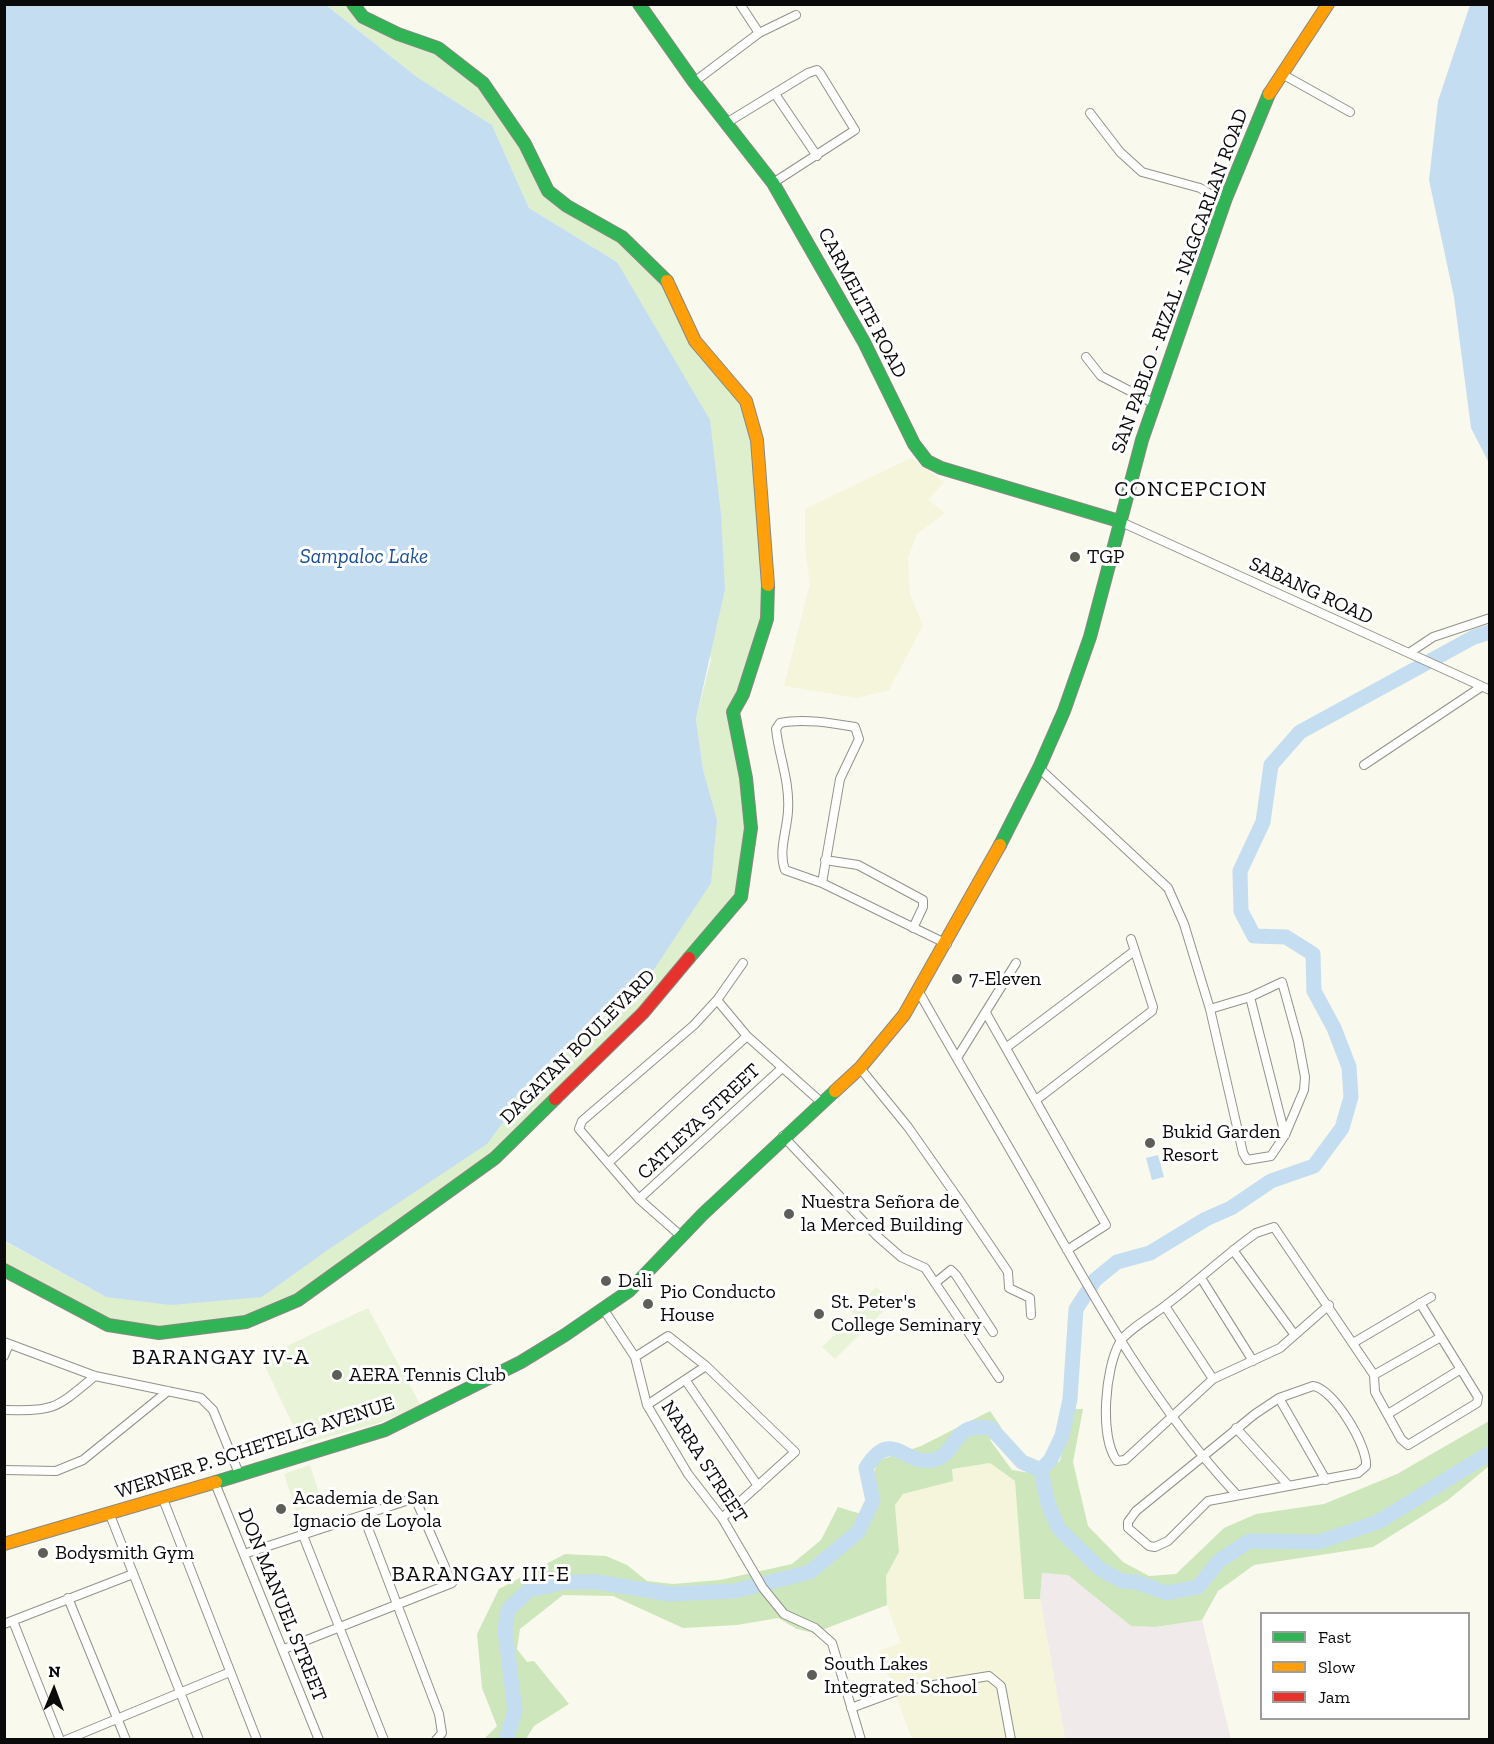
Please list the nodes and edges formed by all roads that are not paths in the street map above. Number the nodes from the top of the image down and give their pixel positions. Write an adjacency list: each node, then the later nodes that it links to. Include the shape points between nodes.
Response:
1 (353, 4): 52 (street, DAGATAN BOULEVARD, via 363,17 438,48 483,83 525,144 548,191 622,237 669,283 695,341 746,400 757,440 768,568 767,619 743,694 733,712 751,828 741,897 643,1013 495,1158 298,1300 246,1322 159,1333 108,1325)
2 (639, 4): 8 (street, CARMELITE ROAD)
3 (740, 4): 6 (street)
4 (1329, 4): 7 (street, SAN PABLO - RIZAL - NAGCARLAN ROAD)
5 (796, 15): 6 (street)
6 (759, 33): 8 (street)
7 (1282, 74): 10 (street); 15 (street, SAN PABLO - RIZAL - NAGCARLAN ROAD, via 1263,105)
8 (694, 82): 12 (street, CARMELITE ROAD)
9 (775, 94): 12 (street); 13 (street); 13 (street, via 813,70 820,73 855,130)
10 (1350, 112)
11 (1090, 114): 15 (street, via 1120,152 1142,172)
12 (728, 122): 14 (street, CARMELITE ROAD)
13 (817, 156): 14 (street)
14 (773, 183): 18 (street, CARMELITE ROAD, via 864,342 910,438 927,461)
15 (1226, 198): 17 (street, SAN PABLO - RIZAL - NAGCARLAN ROAD)
16 (1086, 357): 17 (street, via 1101,376)
17 (1155, 404): 18 (street, SAN PABLO - RIZAL - NAGCARLAN ROAD)
18 (1119, 521): 20 (street, SABANG ROAD); 23 (street, SAN PABLO - RIZAL - NAGCARLAN ROAD, via 1090,637)
19 (1490, 618): 20 (street, via 1433,637)
20 (1409, 653): 21 (street, SABANG ROAD)
21 (1485, 688): 22 (street)
22 (1364, 765)
23 (1039, 768): 28 (street, SAN PABLO - RIZAL - NAGCARLAN ROAD); 35 (street, via 1168,888 1184,924)
24 (825, 860): 25 (street); 25 (street, via 840,779 859,732 841,724 780,723 776,729 786,774 788,810 782,862 785,870); 26 (street, via 858,865 923,900)
25 (822, 883): 26 (street)
26 (912, 928): 28 (street)
27 (1131, 939): 29 (street)
28 (947, 944): 32 (street, SAN PABLO - RIZAL - NAGCARLAN ROAD)
29 (1133, 952): 38 (street); 42 (street, via 1152,1011)
30 (743, 963): 34 (street)
31 (1016, 963): 36 (street)
32 (919, 992): 39 (street); 40 (street, SAN PABLO - RIZAL - NAGCARLAN ROAD)
33 (1250, 997): 35 (street); 45 (street); 45 (street, via 1282,982 1298,1040 1304,1090)
34 (717, 1000): 37 (street); 46 (street, via 694,1025 582,1121 579,1129)
35 (1210, 1009): 45 (street, via 1247,1160 1271,1156)
36 (986, 1013): 38 (street); 39 (street)
37 (747, 1036): 41 (street); 46 (street)
38 (1007, 1047): 42 (street)
39 (957, 1058): 49 (street)
40 (860, 1068): 43 (street, SAN PABLO - RIZAL - NAGCARLAN ROAD); 60 (street, via 962,1204 1008,1272 1009,1288 1030,1298)
41 (781, 1069): 43 (street); 47 (street, CATLEYA STREET)
42 (1036, 1100): 49 (street, via 1106,1225)
43 (821, 1102): 44 (street, SAN PABLO - RIZAL - NAGCARLAN ROAD)
44 (783, 1136): 48 (street, SAN PABLO - RIZAL - NAGCARLAN ROAD); 54 (street, via 877,1236 908,1262 919,1263)
45 (1285, 1136)
46 (608, 1163): 47 (street)
47 (639, 1199): 48 (street)
48 (681, 1236): 51 (street, SAN PABLO - RIZAL - NAGCARLAN ROAD)
49 (1067, 1250): 64 (street)
50 (1233, 1250): 53 (street); 57 (street, via 1256,1233 1274,1227); 62 (street)
51 (654, 1264): 59 (street, WERNER P. SCHETELIG AVENUE)
52 (4, 1270)
53 (1201, 1278): 58 (street); 69 (street)
54 (935, 1283): 61 (street, via 951,1270); 74 (street)
55 (1431, 1297): 56 (street)
56 (1420, 1303): 63 (street); 66 (street)
57 (1329, 1305): 62 (street); 66 (street)
58 (1165, 1306): 64 (street); 75 (street)
59 (604, 1310): 68 (street, NARRA STREET); 86 (street, WERNER P. SCHETELIG AVENUE, via 521,1362 395,1426)
60 (1031, 1315)
61 (993, 1332)
62 (1294, 1335): 69 (street, via 1280,1348)
63 (1441, 1336): 71 (street); 72 (street)
64 (1120, 1340): 82 (street); 82 (street, via 1109,1371 1108,1388 1108,1444 1117,1461 1125,1460)
65 (7, 1343): 67 (street); 73 (street)
66 (1353, 1343): 72 (street)
67 (4, 1356)
68 (635, 1357): 70 (street, via 668,1336); 79 (street, NARRA STREET)
69 (1253, 1361): 75 (street)
70 (706, 1366): 76 (street); 90 (street, via 795,1452)
71 (1461, 1369): 81 (street); 81 (street, via 1478,1397 1477,1403 1408,1445)
72 (1374, 1375): 81 (street, via 1375,1392)
73 (95, 1376): 77 (street); 80 (street, via 53,1408)
74 (999, 1378)
75 (1213, 1378): 82 (street)
76 (687, 1381): 79 (street); 90 (street)
77 (168, 1390): 85 (street, via 83,1460 56,1471); 86 (street, via 201,1398 213,1410)
78 (1280, 1398): 83 (street); 87 (street); 87 (street, via 1313,1386 1321,1387 1333,1397 1363,1449 1366,1466 1358,1473)
79 (646, 1405): 95 (street, NARRA STREET, via 688,1474)
80 (4, 1410)
81 (1388, 1414)
82 (1170, 1417): 84 (street)
83 (1236, 1428): 84 (street); 89 (street)
84 (1201, 1456): 91 (street); 91 (street, via 1136,1511 1128,1528 1155,1547 1168,1541 1208,1501)
85 (4, 1470)
86 (240, 1476): 88 (street, WERNER P. SCHETELIG AVENUE)
87 (1326, 1480): 89 (street)
88 (215, 1483): 92 (street, WERNER P. SCHETELIG AVENUE); 98 (street, DON MANUEL STREET)
89 (1287, 1485): 91 (street)
90 (758, 1486): 95 (street)
91 (1236, 1494)
92 (163, 1499): 93 (street, WERNER P. SCHETELIG AVENUE); 105 (street)
93 (110, 1515): 97 (street, WERNER P. SCHETELIG AVENUE); 99 (street)
94 (363, 1515): 96 (street); 101 (street); 101 (street, via 415,1498 452,1583)
95 (722, 1518): 107 (street, NARRA STREET, via 763,1588 784,1614 815,1628 832,1643)
96 (302, 1533): 98 (street); 103 (street)
97 (4, 1544)
98 (244, 1554): 104 (street, DON MANUEL STREET)
99 (133, 1574): 100 (street); 106 (street)
100 (68, 1598): 102 (street); 108 (street)
101 (396, 1606): 103 (street); 116 (street, via 439,1714 442,1733)
102 (9, 1623): 109 (street)
103 (341, 1628): 104 (street); 115 (street)
104 (284, 1649): 114 (street, DON MANUEL STREET)
105 (230, 1672): 106 (street); 113 (street)
106 (180, 1692): 108 (street); 112 (street)
107 (851, 1708): 117 (street, NARRA STREET); 118 (street, via 897,1691 989,1676 1002,1686)
108 (117, 1719): 110 (street); 111 (street)
109 (60, 1740)
110 (66, 1740)
111 (126, 1740)
112 (199, 1740)
113 (257, 1740)
114 (319, 1740)
115 (384, 1740)
116 (436, 1740)
117 (861, 1740)
118 (1011, 1740)

